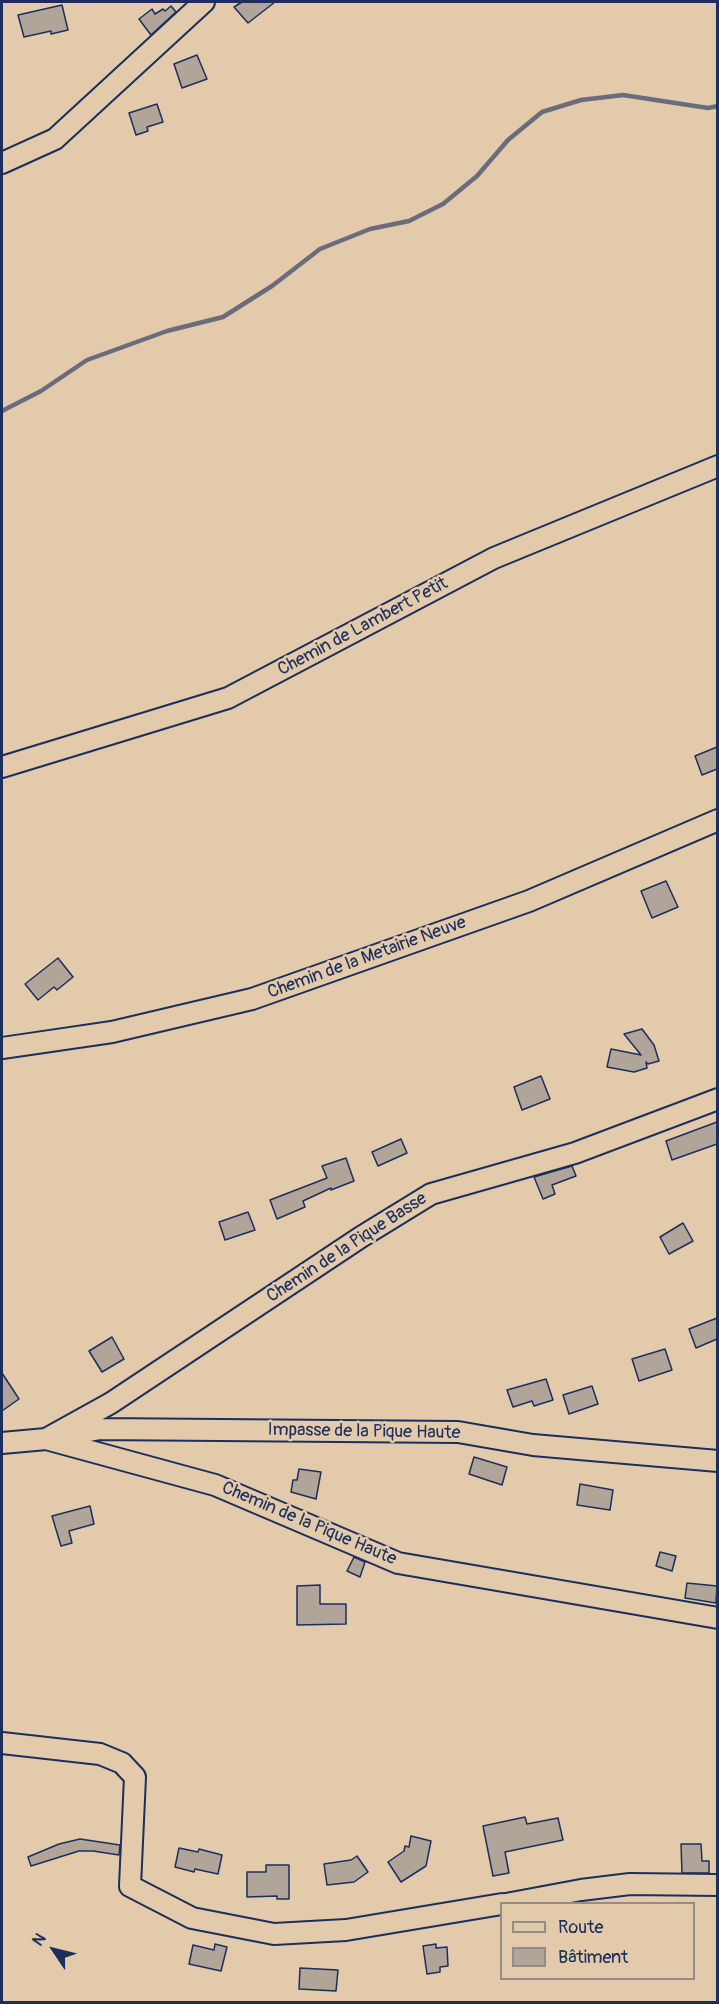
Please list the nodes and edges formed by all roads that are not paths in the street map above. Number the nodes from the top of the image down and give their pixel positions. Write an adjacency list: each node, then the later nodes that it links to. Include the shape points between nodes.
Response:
1 (204, 2): 2 (street, via 55,139)
2 (2, 163)
3 (717, 466): 4 (street, Chemin de Lambert Petit, via 494,558 228,698)
4 (2, 767)
5 (717, 820): 6 (street, Chemin de la Metairie Neuve, via 528,901 252,999 112,1032)
6 (2, 1048)
7 (717, 1099): 8 (street, Chemin de la Pique Basse, via 575,1153 430,1194 111,1402)
8 (46, 1439): 9 (street, Chemin de la Pique Basse); 10 (street, Impasse de la Pique Haute, via 100,1429 458,1432 533,1445); 11 (street, Chemin de la Pique Haute, via 214,1485 398,1563)
9 (2, 1443)
10 (717, 1461)
11 (717, 1618)
12 (2, 1743): 15 (street, via 100,1754 122,1763 135,1777 130,1886 192,1918 274,1934 346,1930)
13 (717, 1885): 14 (street, via 630,1884)
14 (517, 1902)
15 (500, 1904)

